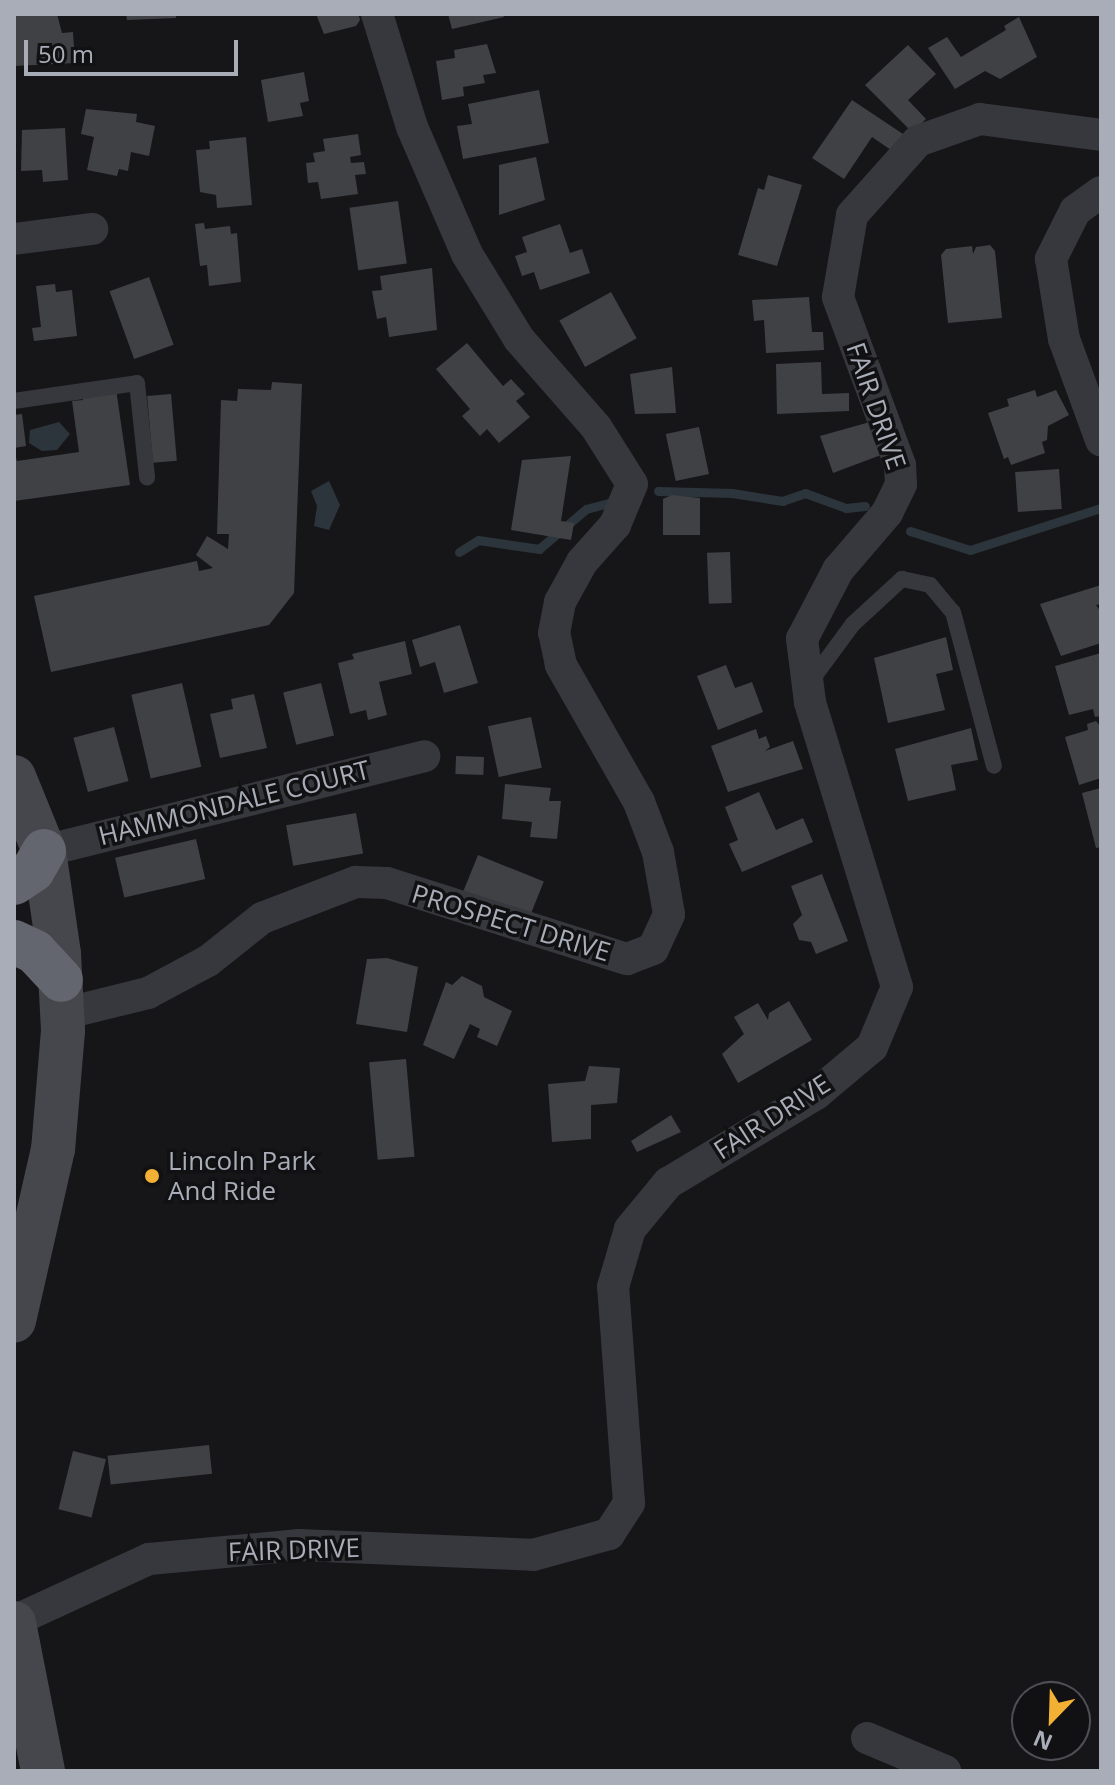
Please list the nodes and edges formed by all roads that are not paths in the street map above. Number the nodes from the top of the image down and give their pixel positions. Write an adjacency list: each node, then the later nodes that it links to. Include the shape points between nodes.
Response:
1 (377, 14): 16 (street, PROSPECT DRIVE, via 412,127 467,254 519,339 596,427 632,484 615,525 582,562 560,602 554,633 561,665 639,802 658,852 669,914 653,949 627,959 387,883 356,882 262,918 208,961 148,993 113,1006)
2 (1101, 135): 9 (street, FAIR DRIVE, via 980,119 918,141 852,215 838,297 900,465 901,484 887,513 838,570 802,639)
3 (1101, 192): 7 (street, via 1075,211 1051,259 1064,339)
4 (92, 229): 5 (street)
5 (14, 239)
6 (14, 401): 8 (lane, via 137,383)
7 (1101, 440)
8 (147, 477)
9 (808, 686): 11 (lane, via 853,624 902,579 930,585 953,612); 18 (street, FAIR DRIVE, via 897,987 872,1047 816,1094 668,1183 630,1229 613,1287 629,1503 609,1534 533,1555 299,1545 149,1559)
10 (424, 756): 13 (street, HAMMONDALE COURT)
11 (994, 766)
12 (14, 777): 13 (main road)
13 (29, 853): 14 (highway, via 33,870); 16 (main road)
14 (14, 883)
15 (14, 942): 16 (highway, via 35,952)
16 (62, 997): 17 (main road, via 53,1149)
17 (14, 1321)
18 (14, 1622): 20 (main road)
19 (867, 1738): 21 (street)
20 (43, 1771)
21 (945, 1771)

